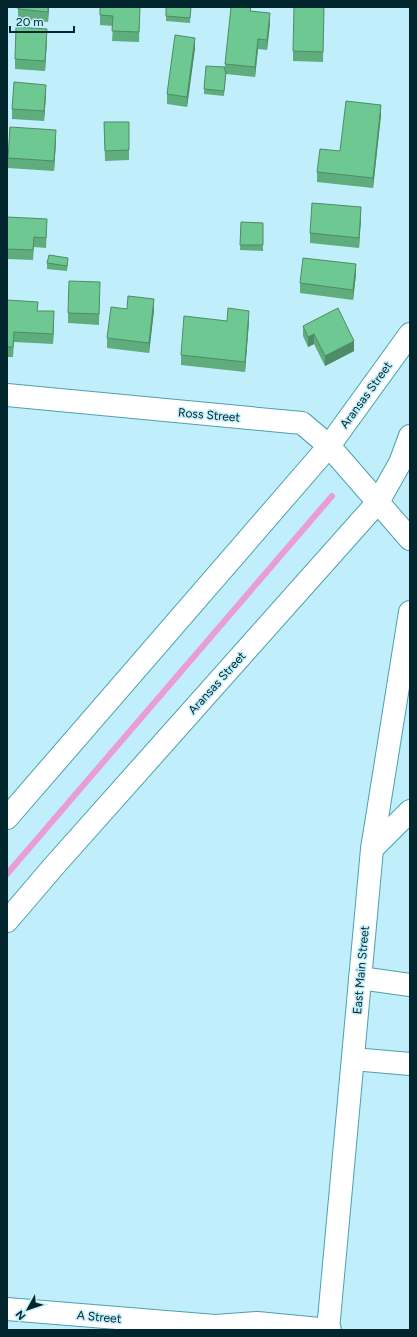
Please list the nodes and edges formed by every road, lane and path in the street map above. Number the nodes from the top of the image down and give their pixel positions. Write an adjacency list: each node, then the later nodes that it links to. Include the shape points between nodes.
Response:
1 (410, 334): 4 (street, Aransas Street)
2 (7, 395): 4 (street, Ross Street, via 302,423)
3 (410, 436): 5 (street, Aransas Street, via 400,463)
4 (329, 446): 5 (street, Ross Street); 9 (street, Aransas Street)
5 (378, 502): 6 (street, Ross Street); 11 (street, Aransas Street)
6 (410, 539)
7 (410, 612): 10 (street, East Main Street)
8 (410, 811): 10 (street)
9 (7, 818)
10 (372, 849): 12 (street, East Main Street)
11 (7, 921)
12 (360, 978): 13 (street); 14 (street, East Main Street)
13 (410, 985)
14 (353, 1059): 15 (street); 18 (street, East Main Street)
15 (410, 1064)
16 (7, 1309): 17 (street, A Street)
17 (219, 1328): 18 (street, A Street, via 257,1323)
18 (329, 1330)

